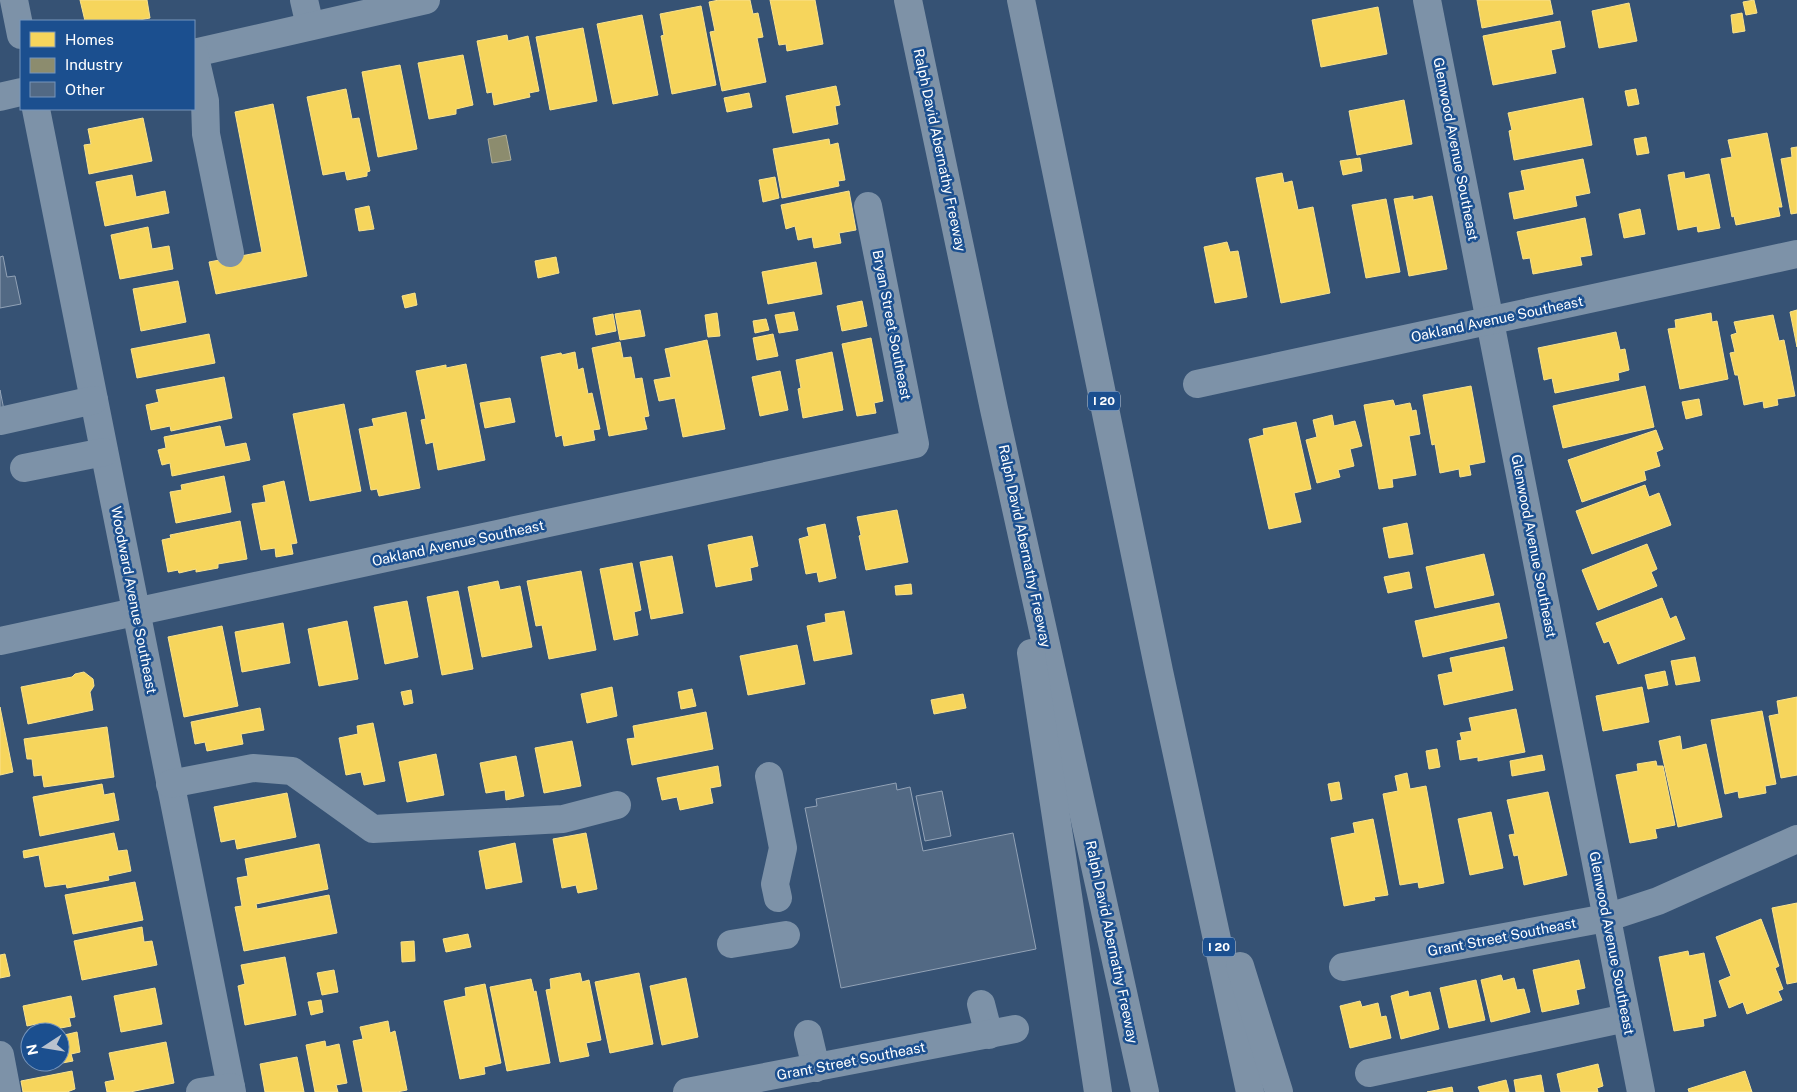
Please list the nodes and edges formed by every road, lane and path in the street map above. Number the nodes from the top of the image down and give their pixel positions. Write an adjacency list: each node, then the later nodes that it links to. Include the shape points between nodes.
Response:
1 (14, 0): 8 (street)
2 (304, 0): 7 (street)
3 (426, 0): 7 (street)
4 (908, 0): 20 (highway, Ralph David Abernathy Freeway)
5 (1021, 0): 29 (highway, I 20)
6 (1427, 0): 17 (street, Glenwood Avenue Southeast)
7 (310, 26): 9 (street)
8 (20, 30)
9 (195, 53)
10 (195, 57): 15 (street, via 205,101 206,134)
11 (20, 92): 12 (street)
12 (0, 97)
13 (36, 110): 19 (street, Woodward Avenue Southeast)
14 (868, 206): 22 (street, Bryan Street Southeast)
15 (230, 253)
16 (1797, 254): 17 (street, Oakland Avenue Southeast)
17 (1489, 321): 18 (street, Oakland Avenue Southeast); 33 (street, Glenwood Avenue Southeast)
18 (1197, 384)
19 (94, 400): 21 (street); 23 (street, Woodward Avenue Southeast)
20 (994, 409): 50 (highway); 51 (highway, Ralph David Abernathy Freeway)
21 (0, 421)
22 (915, 444): 25 (street, Oakland Avenue Southeast)
23 (104, 452): 24 (street); 25 (street, Woodward Avenue Southeast)
24 (24, 468)
25 (136, 612): 26 (street, Oakland Avenue Southeast); 28 (street, Woodward Avenue Southeast)
26 (0, 642)
27 (769, 776): 32 (street, via 784,848 775,884)
28 (170, 784): 30 (street, via 254,768 292,771 373,828 563,819); 45 (street, Woodward Avenue Southeast)
29 (1188, 802): 52 (highway, I 20); 53 (highway)
30 (617, 805)
31 (1797, 839): 33 (street, Grant Street Southeast, via 1658,902)
32 (778, 898)
33 (1606, 918): 36 (street, Grant Street Southeast); 38 (street, Glenwood Avenue Southeast)
34 (786, 935): 35 (street)
35 (731, 944)
36 (1343, 967)
37 (981, 1004): 41 (street)
38 (1626, 1018): 44 (street); 54 (street, Glenwood Avenue Southeast)
39 (1015, 1029): 41 (street, Grant Street Southeast)
40 (808, 1034): 43 (street)
41 (989, 1034): 43 (street, Grant Street Southeast)
42 (0, 1055): 47 (street)
43 (816, 1068): 46 (street, Grant Street Southeast)
44 (1369, 1073)
45 (232, 1089): 48 (street)
46 (719, 1089): 49 (street, Grant Street Southeast)
47 (6, 1092)
48 (200, 1092)
49 (687, 1092)
50 (1098, 1092)
51 (1145, 1092)
52 (1250, 1092)
53 (1279, 1092)
54 (1641, 1092)

